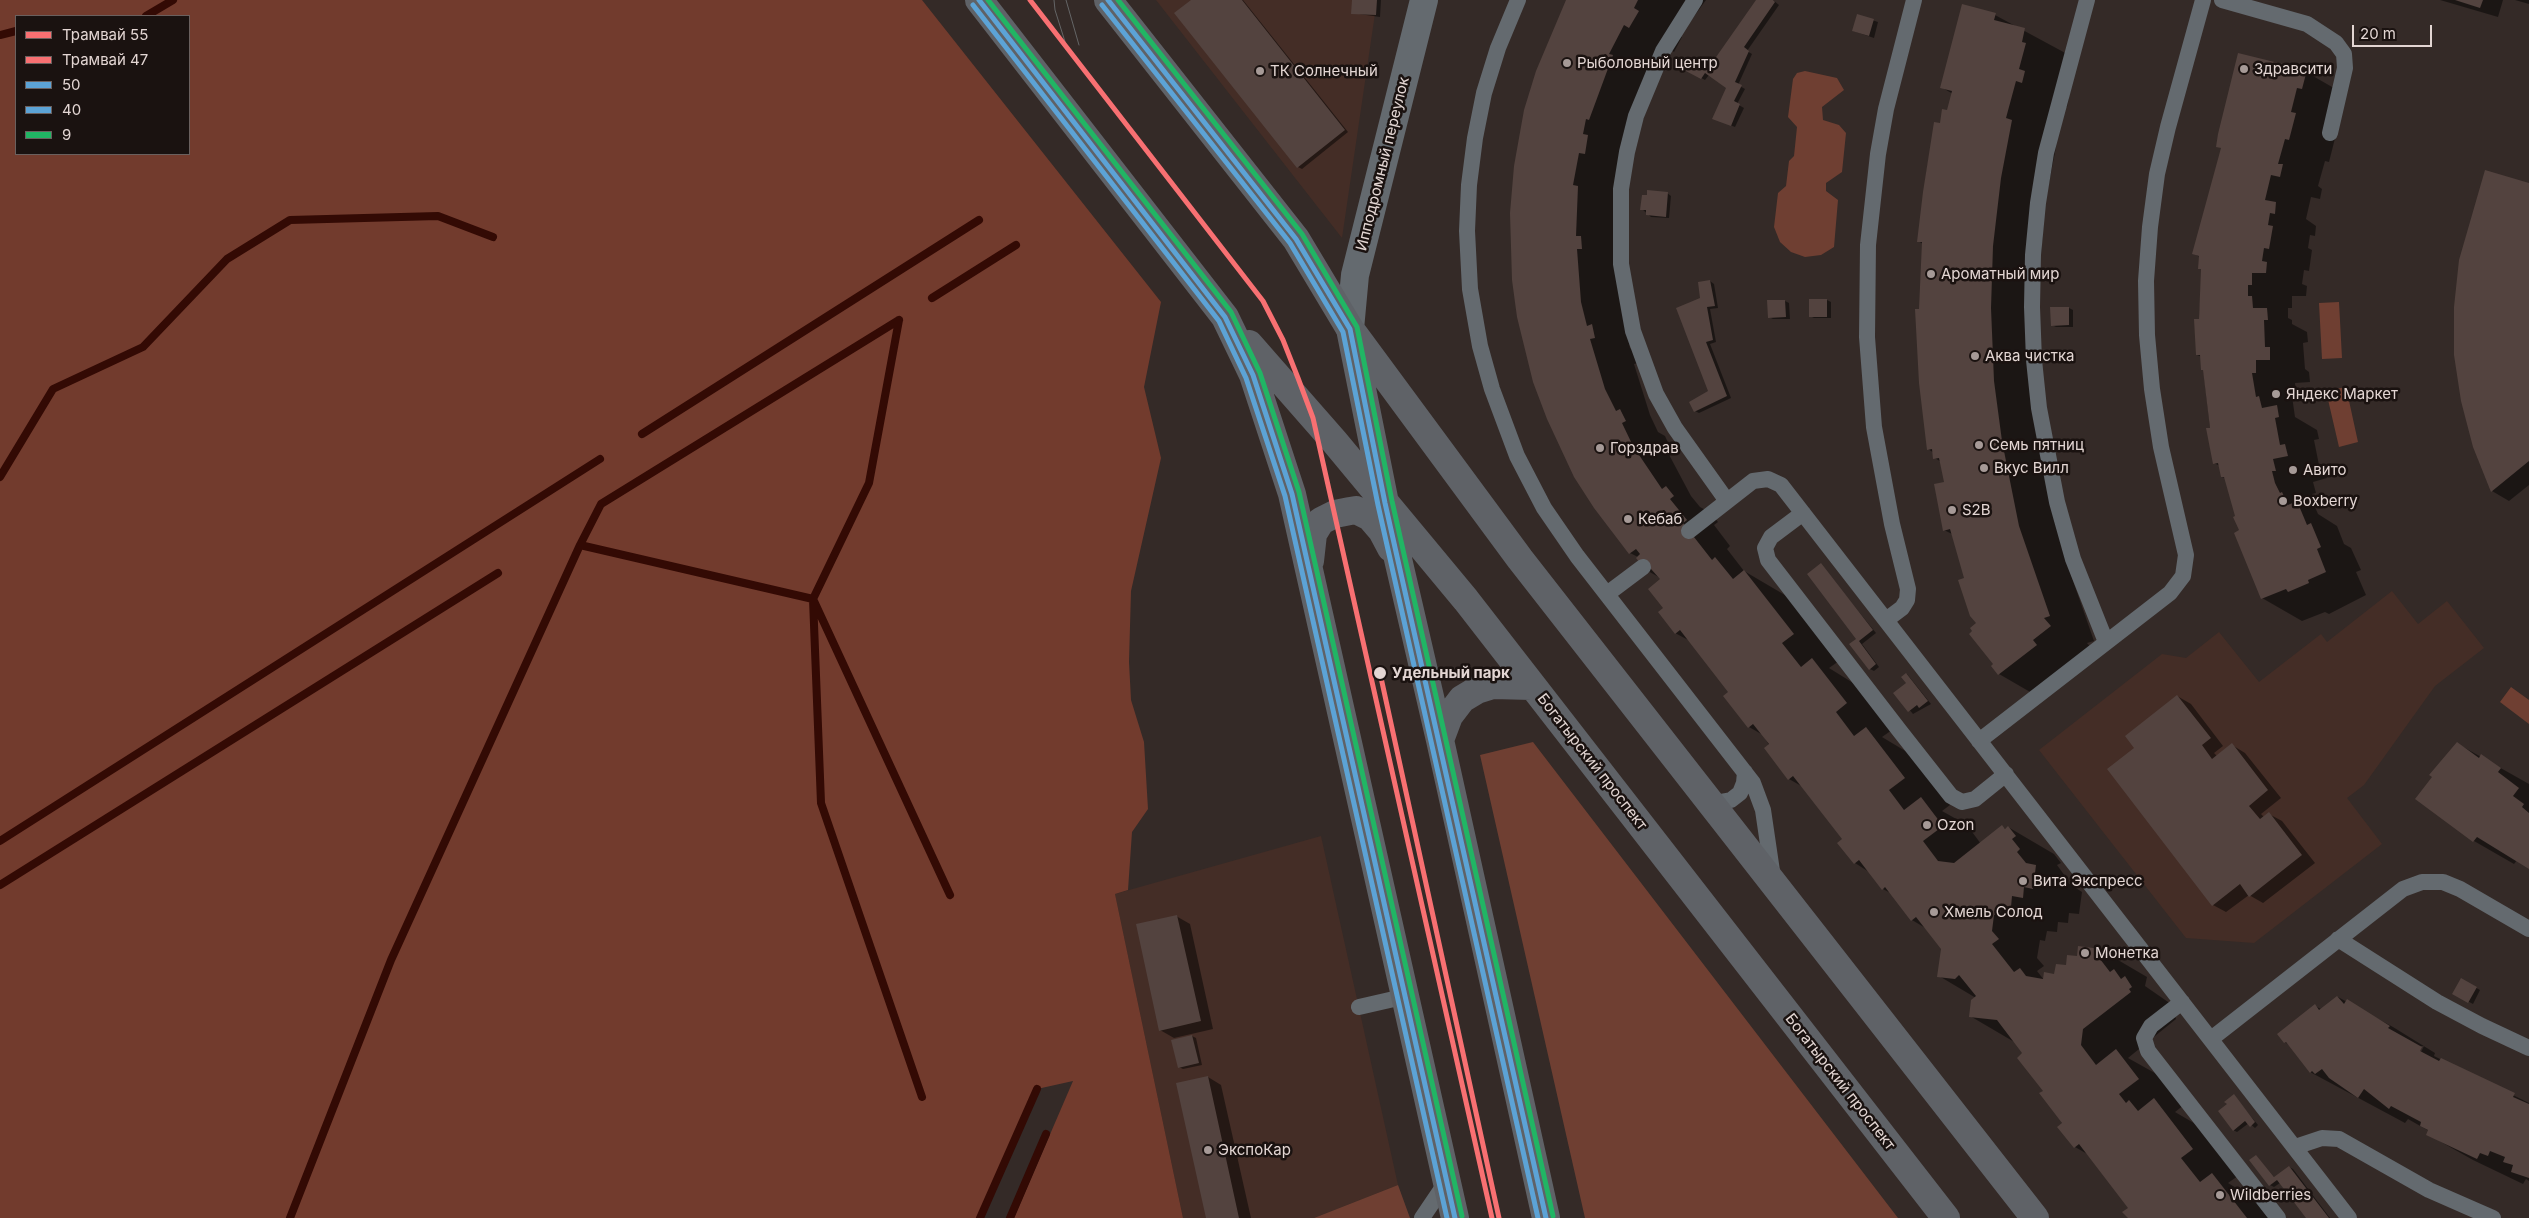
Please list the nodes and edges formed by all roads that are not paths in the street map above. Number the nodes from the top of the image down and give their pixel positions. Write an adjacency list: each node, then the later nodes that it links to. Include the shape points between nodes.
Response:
1 (979, 0): 11 (main road)
2 (1108, 0): 12 (main road, via 1296,239)
3 (1424, 0): 12 (street, Ипподромный переулок, via 1355,275)
4 (1518, 0): 20 (lane, via 1498,48 1475,138 1467,231 1470,289 1480,346 1496,402 1517,456 1544,508)
5 (1695, 0): 13 (lane, via 1663,51 1636,116 1621,189 1620,264 1633,330 1656,394 1675,428)
6 (1914, 0): 21 (lane, via 1886,109 1868,245 1867,337 1874,427 1908,589 1902,608)
7 (2087, 0): 22 (lane, via 2046,153 2034,237 2032,307 2039,408 2057,502 2073,559)
8 (2203, 0): 22 (lane, via 2158,174 2146,281 2152,388 2161,447 2186,555 2183,576 2170,592)
9 (2225, 0): 10 (lane, via 2307,24 2336,43 2344,54 2345,68)
10 (2330, 133)
11 (1225, 317): 14 (main road, Богатырский проспект); 19 (main road, via 1253,375 1292,494)
12 (1350, 329): 14 (main road); 28 (main road, via 1520,559)
13 (1727, 501): 15 (lane, via 1753,481 1768,478 1781,485); 16 (lane)
14 (1385, 503): 17 (main road); 23 (main road, Богатырский проспект)
15 (1803, 513): 21 (lane); 27 (lane, via 1771,537 1765,548 1768,560 1922,759 1951,796 1962,802 1975,799)
16 (1689, 530)
17 (1398, 562): 19 (main road, via 1382,531 1370,517 1356,510 1321,521 1313,534); 24 (main road)
18 (1643, 566): 20 (lane)
19 (1310, 573): 32 (main road)
20 (1607, 594): 26 (lane)
21 (1886, 620): 25 (lane)
22 (2106, 642): 25 (lane)
23 (1532, 686): 24 (main road, via 1511,683 1477,690 1462,700 1450,716); 42 (main road, Богатырский проспект)
24 (1440, 740): 41 (main road)
25 (1979, 741): 27 (lane)
26 (1745, 772): 28 (lane, via 1740,793 1731,800); 29 (lane, via 1760,798)
27 (2006, 774): 33 (lane)
28 (1709, 801): 29 (main road)
29 (1774, 883): 43 (main road)
30 (2529, 929): 31 (lane, via 2460,889 2443,882 2422,882 2403,889)
31 (2338, 939): 35 (lane); 36 (lane, via 2437,1002)
32 (1407, 996): 34 (lane); 38 (main road)
33 (2182, 1002): 35 (lane); 44 (lane, via 2151,1026 2144,1038 2148,1050)
34 (1359, 1007)
35 (2210, 1039): 37 (lane)
36 (2529, 1048)
37 (2295, 1147): 45 (lane); 46 (lane, via 2322,1138 2339,1139 2429,1190)
38 (1447, 1181): 39 (lane); 40 (main road)
39 (1422, 1218)
40 (1455, 1218)
41 (1546, 1218)
42 (1946, 1218)
43 (2035, 1218)
44 (2278, 1218)
45 (2350, 1218)
46 (2493, 1218)

